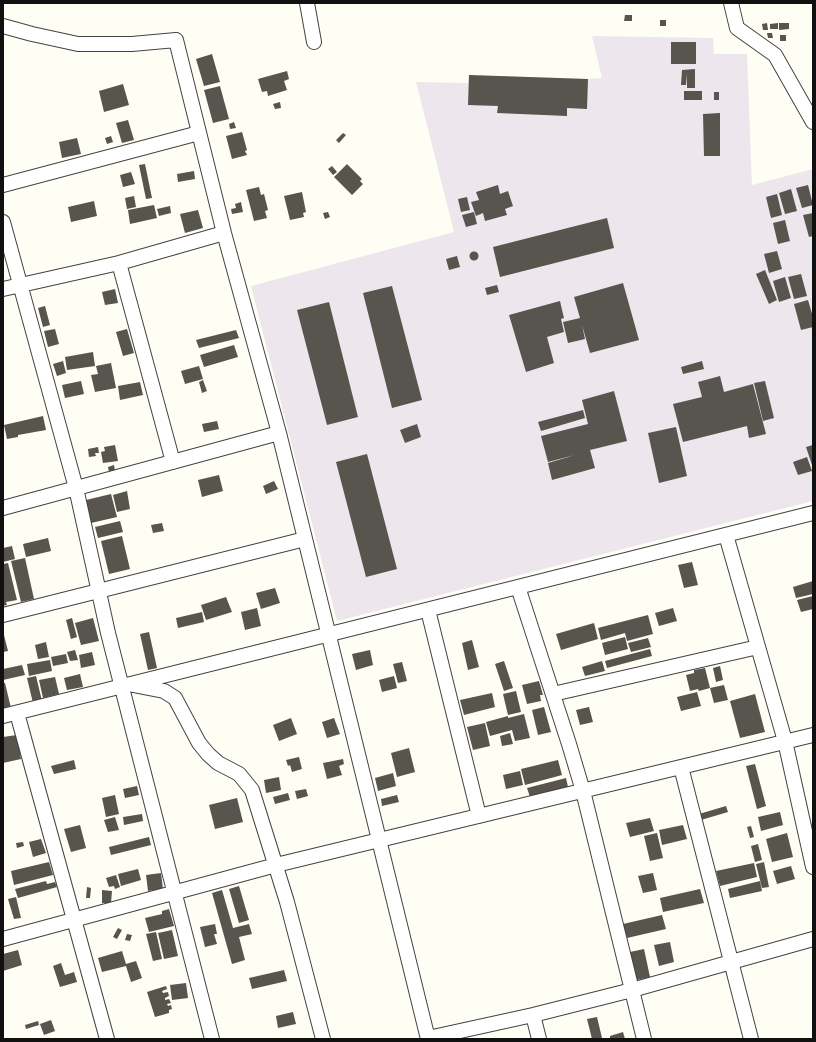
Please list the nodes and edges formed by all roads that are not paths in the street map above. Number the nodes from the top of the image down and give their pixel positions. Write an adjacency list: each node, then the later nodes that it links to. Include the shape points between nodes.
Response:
1 (307, 3): 4 (street)
2 (731, 3): 5 (street, via 737,28 776,55)
3 (3, 26): 6 (street, via 78,44 132,44 176,40)
4 (314, 42)
5 (813, 122)
6 (199, 133): 7 (street); 9 (street)
7 (3, 185)
8 (3, 222): 11 (street)
9 (224, 233): 10 (street); 13 (street)
10 (119, 263): 11 (street); 14 (street)
11 (20, 284): 12 (street); 15 (street)
12 (3, 289)
13 (279, 433): 14 (street); 19 (street)
14 (173, 462): 15 (street)
15 (76, 488): 16 (street); 21 (street)
16 (3, 508)
17 (813, 513): 18 (street)
18 (726, 535): 20 (street); 25 (street)
19 (305, 539): 21 (street); 24 (street)
20 (518, 587): 22 (street); 27 (street)
21 (98, 591): 23 (street); 26 (street)
22 (428, 610): 24 (street); 34 (street)
23 (3, 615)
24 (328, 635): 26 (street); 36 (street)
25 (758, 647): 27 (street); 31 (street)
26 (126, 685): 28 (street); 37 (street, via 164,691 176,698 199,743 208,754 246,781 252,790); 39 (street)
27 (553, 694): 33 (street)
28 (17, 713): 29 (street); 40 (street)
29 (3, 716)
30 (813, 735): 31 (street)
31 (785, 741): 32 (street); 35 (street)
32 (681, 767): 33 (street); 43 (street)
33 (583, 791): 34 (street); 44 (street)
34 (479, 816): 36 (street)
35 (810, 832): 38 (street)
36 (378, 840): 37 (street); 46 (street)
37 (276, 865): 39 (street); 49 (street)
38 (813, 867)
39 (174, 892): 40 (street); 48 (street)
40 (75, 919): 41 (street); 47 (street)
41 (3, 938)
42 (813, 939): 43 (street)
43 (731, 962): 44 (street); 52 (street)
44 (632, 990): 45 (street); 51 (street)
45 (533, 1015): 46 (street); 50 (street)
46 (428, 1038)
47 (107, 1039)
48 (212, 1039)
49 (323, 1039)
50 (539, 1039)
51 (644, 1039)
52 (751, 1039)

